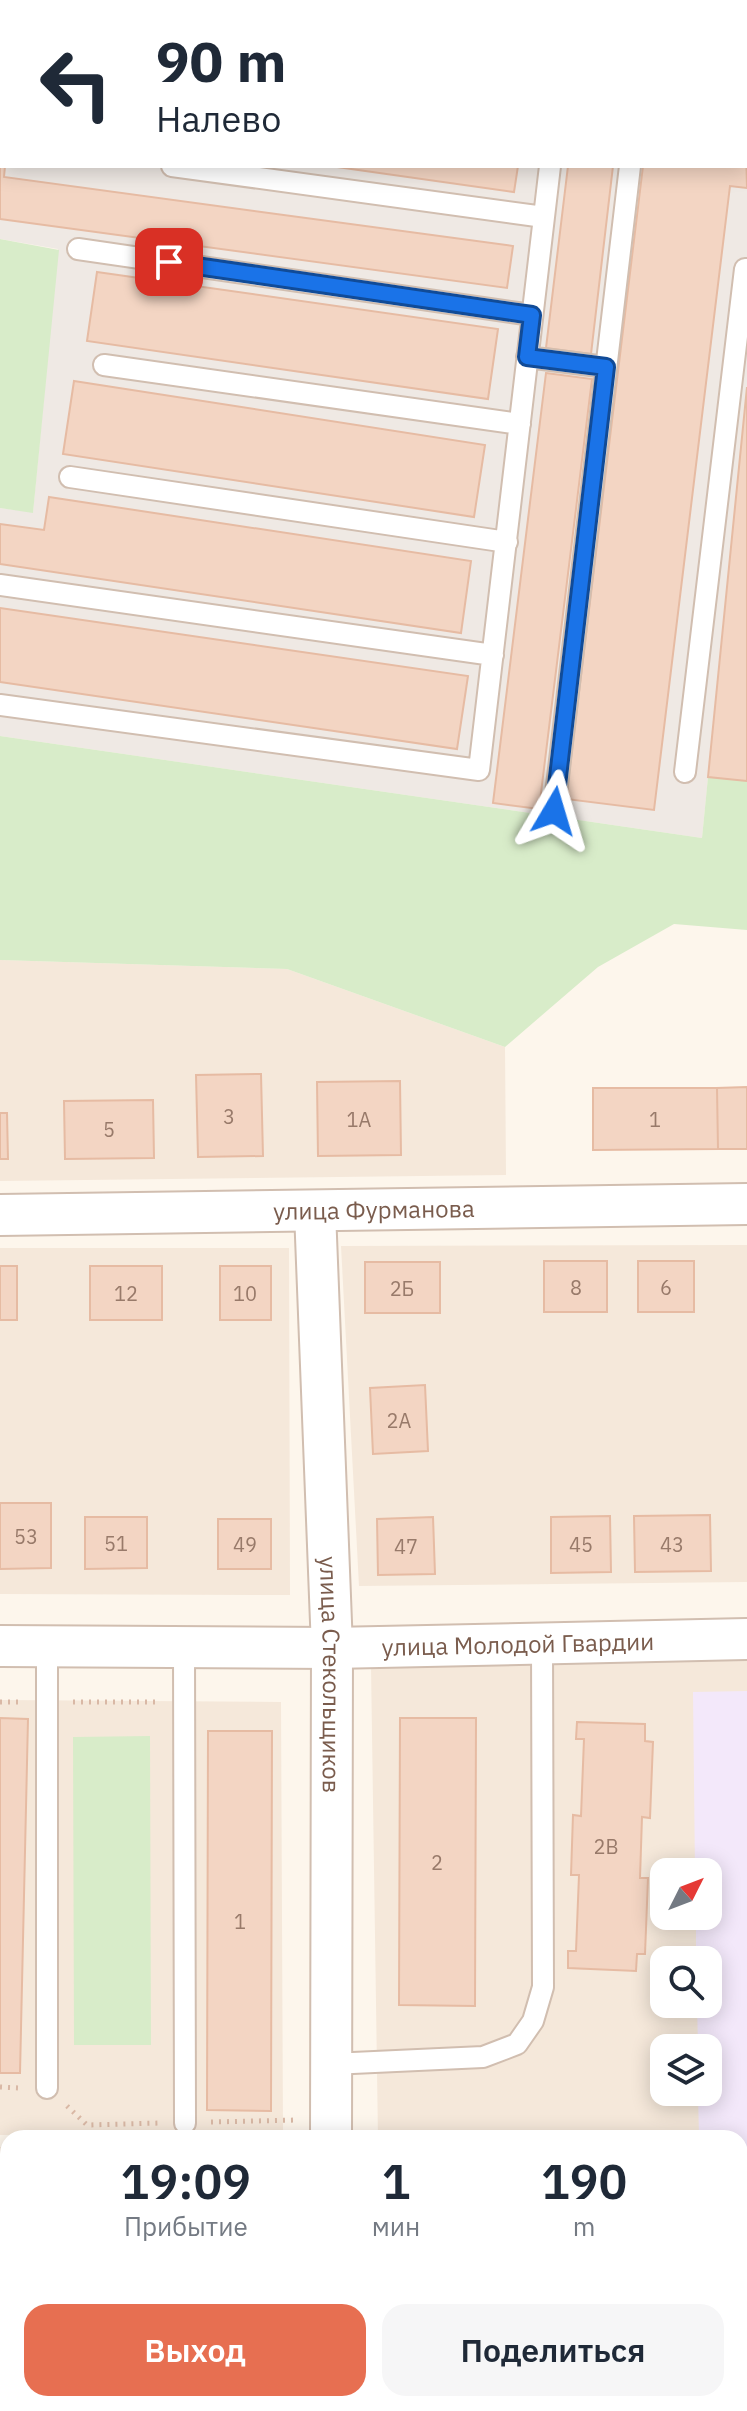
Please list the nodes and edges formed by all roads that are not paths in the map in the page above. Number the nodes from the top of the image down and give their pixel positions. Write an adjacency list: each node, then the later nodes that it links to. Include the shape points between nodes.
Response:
1 (187, 168): 4 (lane)
2 (550, 168): 4 (lane)
3 (630, 168): 10 (lane)
4 (544, 217): 7 (lane)
5 (78, 249): 7 (lane)
6 (747, 269): 17 (lane)
7 (532, 315): 8 (lane)
8 (527, 357): 10 (lane); 11 (lane)
9 (104, 365): 11 (lane)
10 (606, 367): 18 (lane)
11 (520, 424): 13 (lane)
12 (70, 477): 13 (lane)
13 (507, 542): 15 (lane)
14 (0, 585): 15 (lane)
15 (493, 655): 16 (lane, via 479,770)
16 (0, 705)
17 (685, 772)
18 (554, 811)
19 (747, 1204): 20 (street, улица Фурманова)
20 (315, 1211): 21 (street, улица Фурманова); 27 (street, улица Стекольщиков)
21 (0, 1215)
22 (747, 1639): 23 (street, улица Молодой Гвардии)
23 (542, 1643): 27 (street, улица Молодой Гвардии); 28 (lane, via 543,1987 533,2021 517,2044 483,2057)
24 (0, 1646): 25 (street, улица Молодой Гвардии)
25 (47, 1646): 26 (street, улица Молодой Гвардии); 29 (lane)
26 (184, 1647): 27 (street, улица Молодой Гвардии); 30 (lane)
27 (332, 1648): 28 (street, улица Стекольщиков)
28 (331, 2064): 31 (street, улица Стекольщиков)
29 (47, 2088)
30 (185, 2123)
31 (316, 2129)

